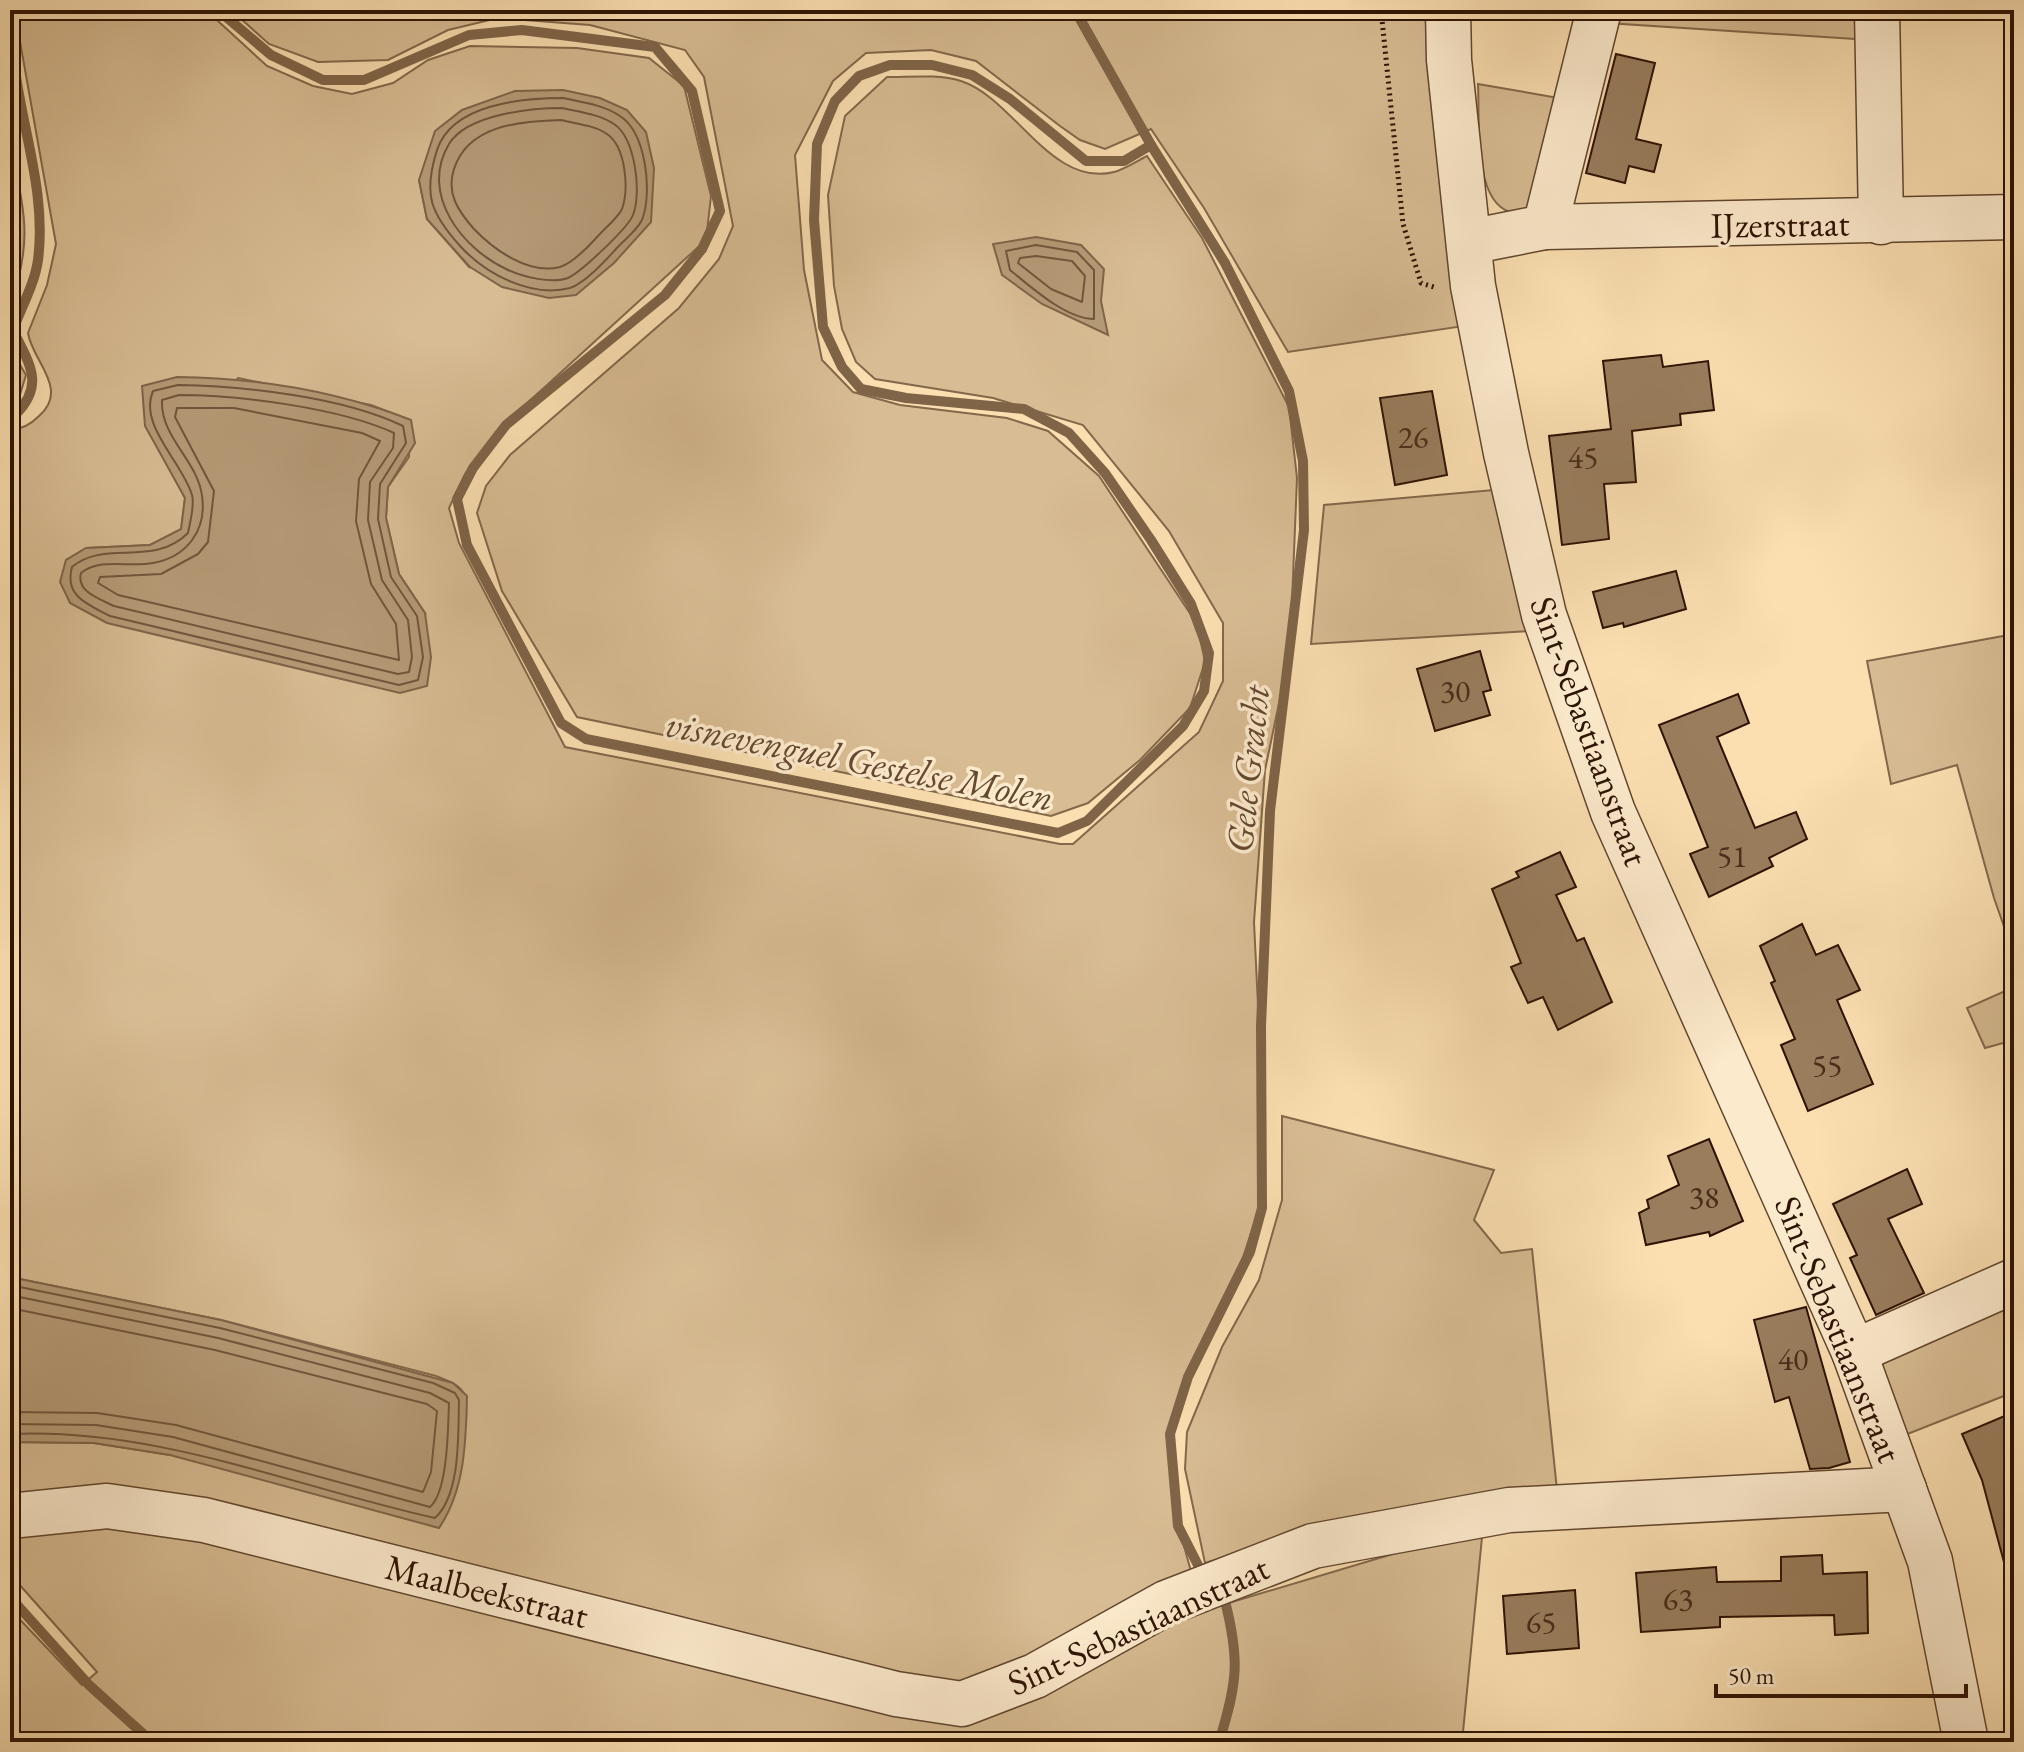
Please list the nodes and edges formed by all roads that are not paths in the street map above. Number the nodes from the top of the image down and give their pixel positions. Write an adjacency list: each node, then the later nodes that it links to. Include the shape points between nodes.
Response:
1 (1448, 10): 7 (street, Sint-Sebastiaanstraat)
2 (1599, 10): 6 (street)
3 (1877, 10): 5 (street)
4 (2014, 217): 5 (street, IJzerstraat)
5 (1881, 222): 6 (street, IJzerstraat)
6 (1545, 227): 7 (street)
7 (1469, 242): 9 (street, Sint-Sebastiaanstraat, via 1506,453 1544,615 1575,712 1613,812)
8 (2014, 1281): 9 (street)
9 (1854, 1352): 10 (street, Sint-Sebastiaanstraat)
10 (1904, 1489): 12 (street, Sint-Sebastiaanstraat, via 1509,1510 1313,1546 1166,1603 1035,1676); 13 (street, via 1930,1561)
11 (10, 1516): 12 (street, Maalbeekstraat, via 107,1506 204,1520 896,1694)
12 (962, 1704)
13 (1966, 1742)

